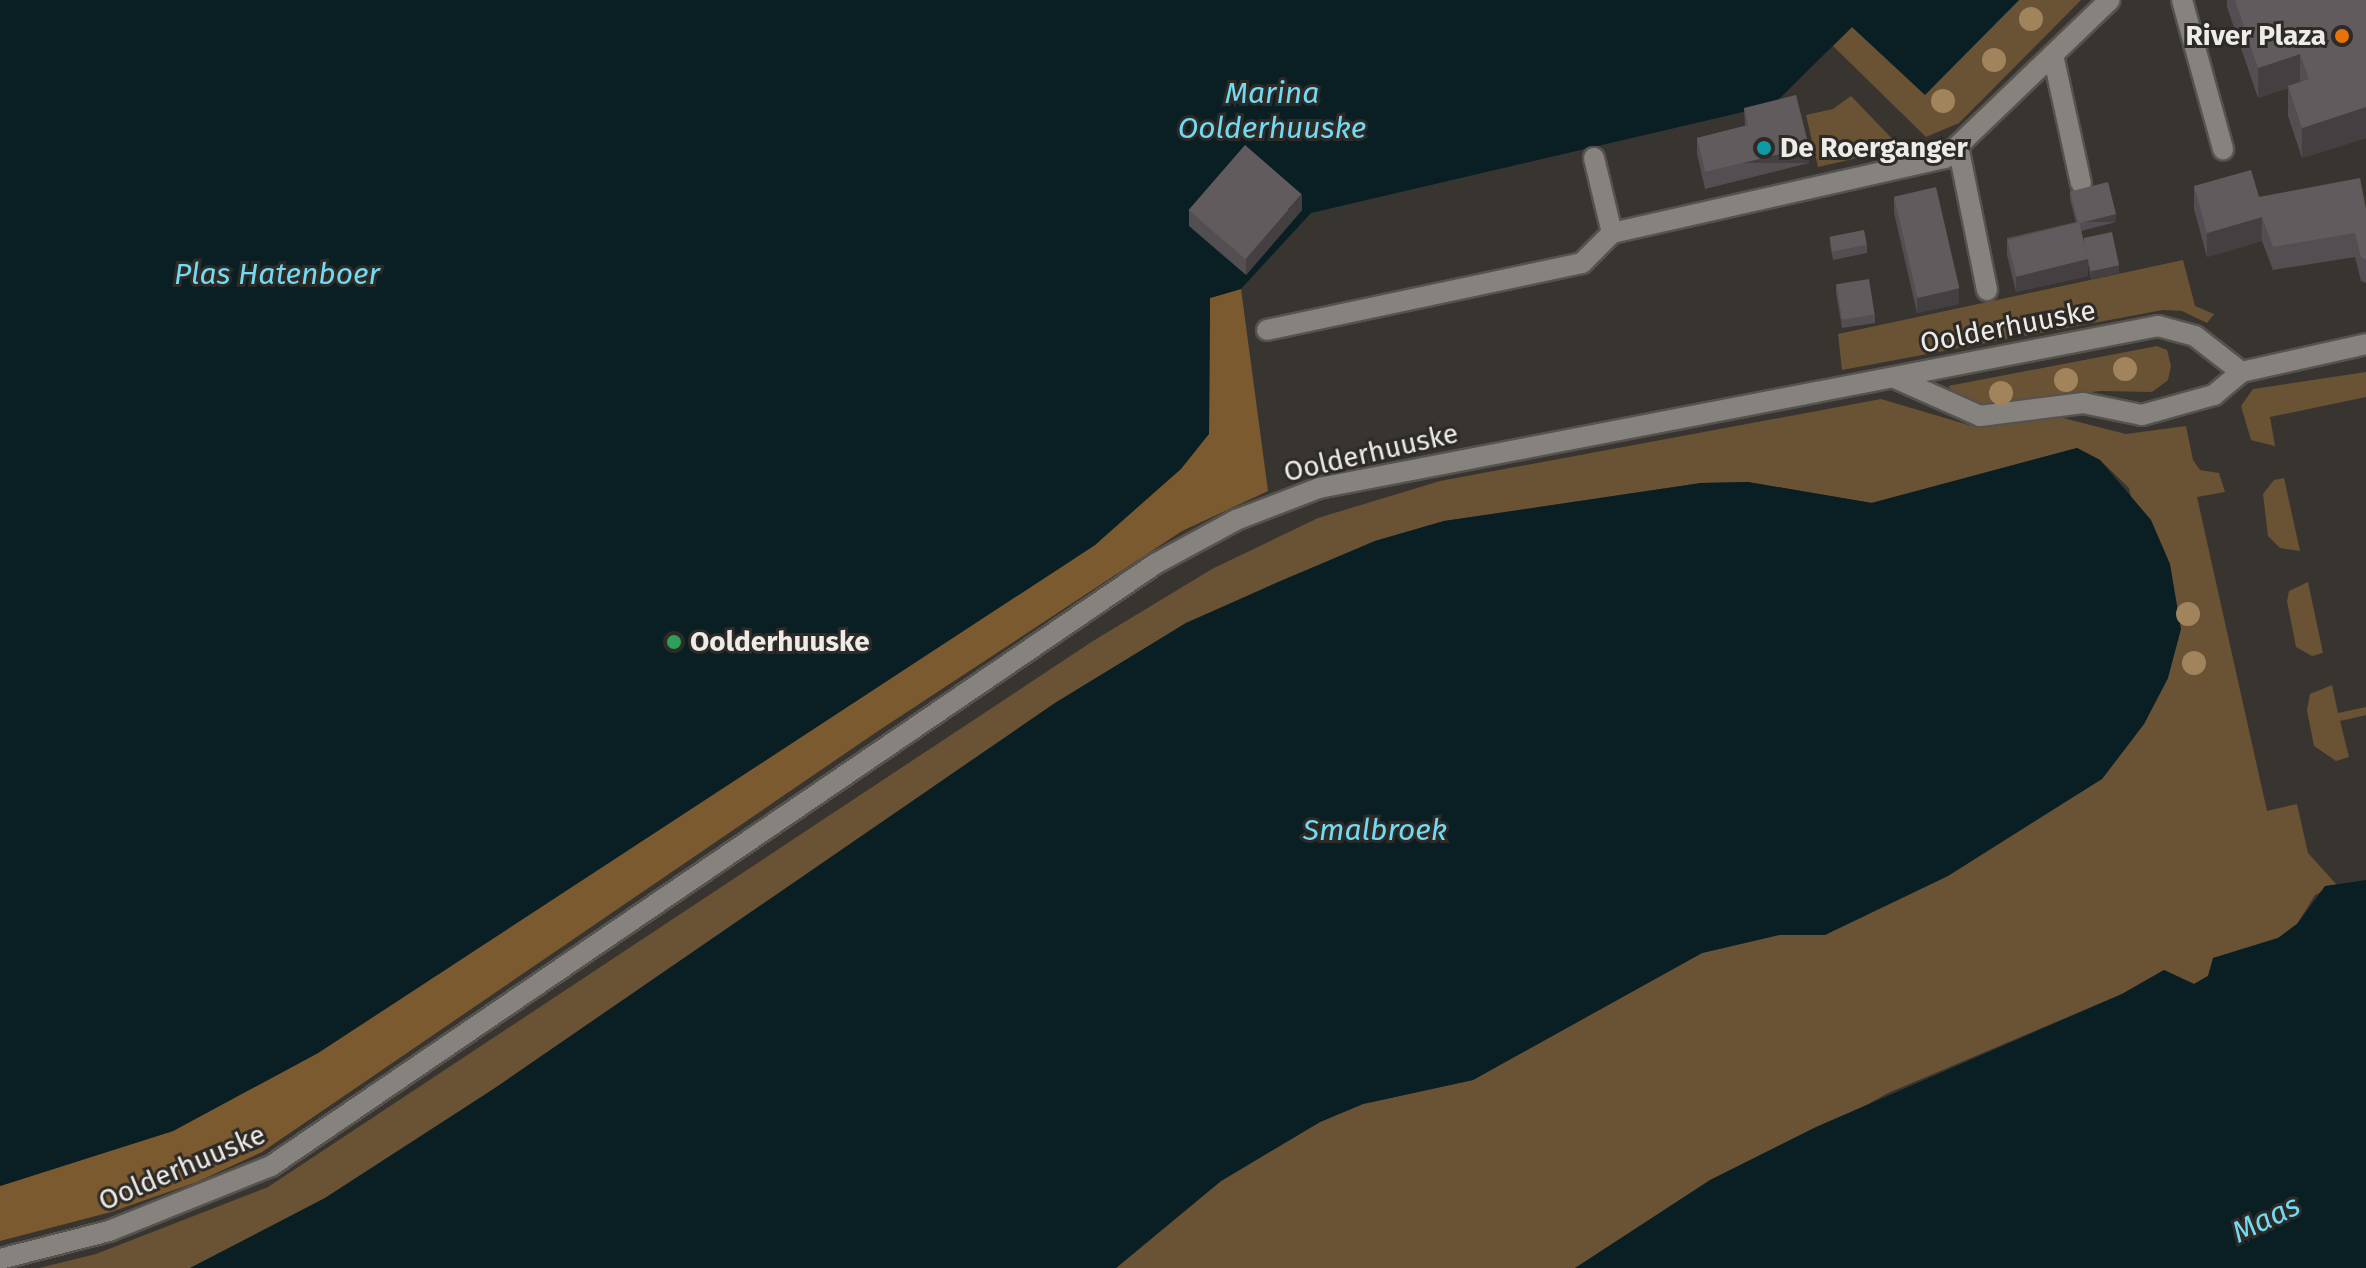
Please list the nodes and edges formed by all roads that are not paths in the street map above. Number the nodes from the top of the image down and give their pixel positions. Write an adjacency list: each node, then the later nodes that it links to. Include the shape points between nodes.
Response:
1 (2110, 0): 3 (street)
2 (2182, 0): 5 (street)
3 (2053, 55): 4 (street); 7 (street)
4 (1958, 146): 8 (street, via 1945,158); 9 (street)
5 (2223, 149)
6 (1594, 158): 8 (street)
7 (2081, 183)
8 (1612, 233): 10 (street, via 1582,263)
9 (1987, 290)
10 (1267, 330)
11 (2366, 344): 12 (street)
12 (2241, 372): 13 (street, Oolderhuuske, via 2195,336 2158,326); 13 (street, via 2214,395 2142,415 2083,403 1980,416)
13 (1895, 378): 14 (street, Oolderhuuske, via 1319,488 1236,520 1155,564 271,1166 109,1231)
14 (0, 1259)

